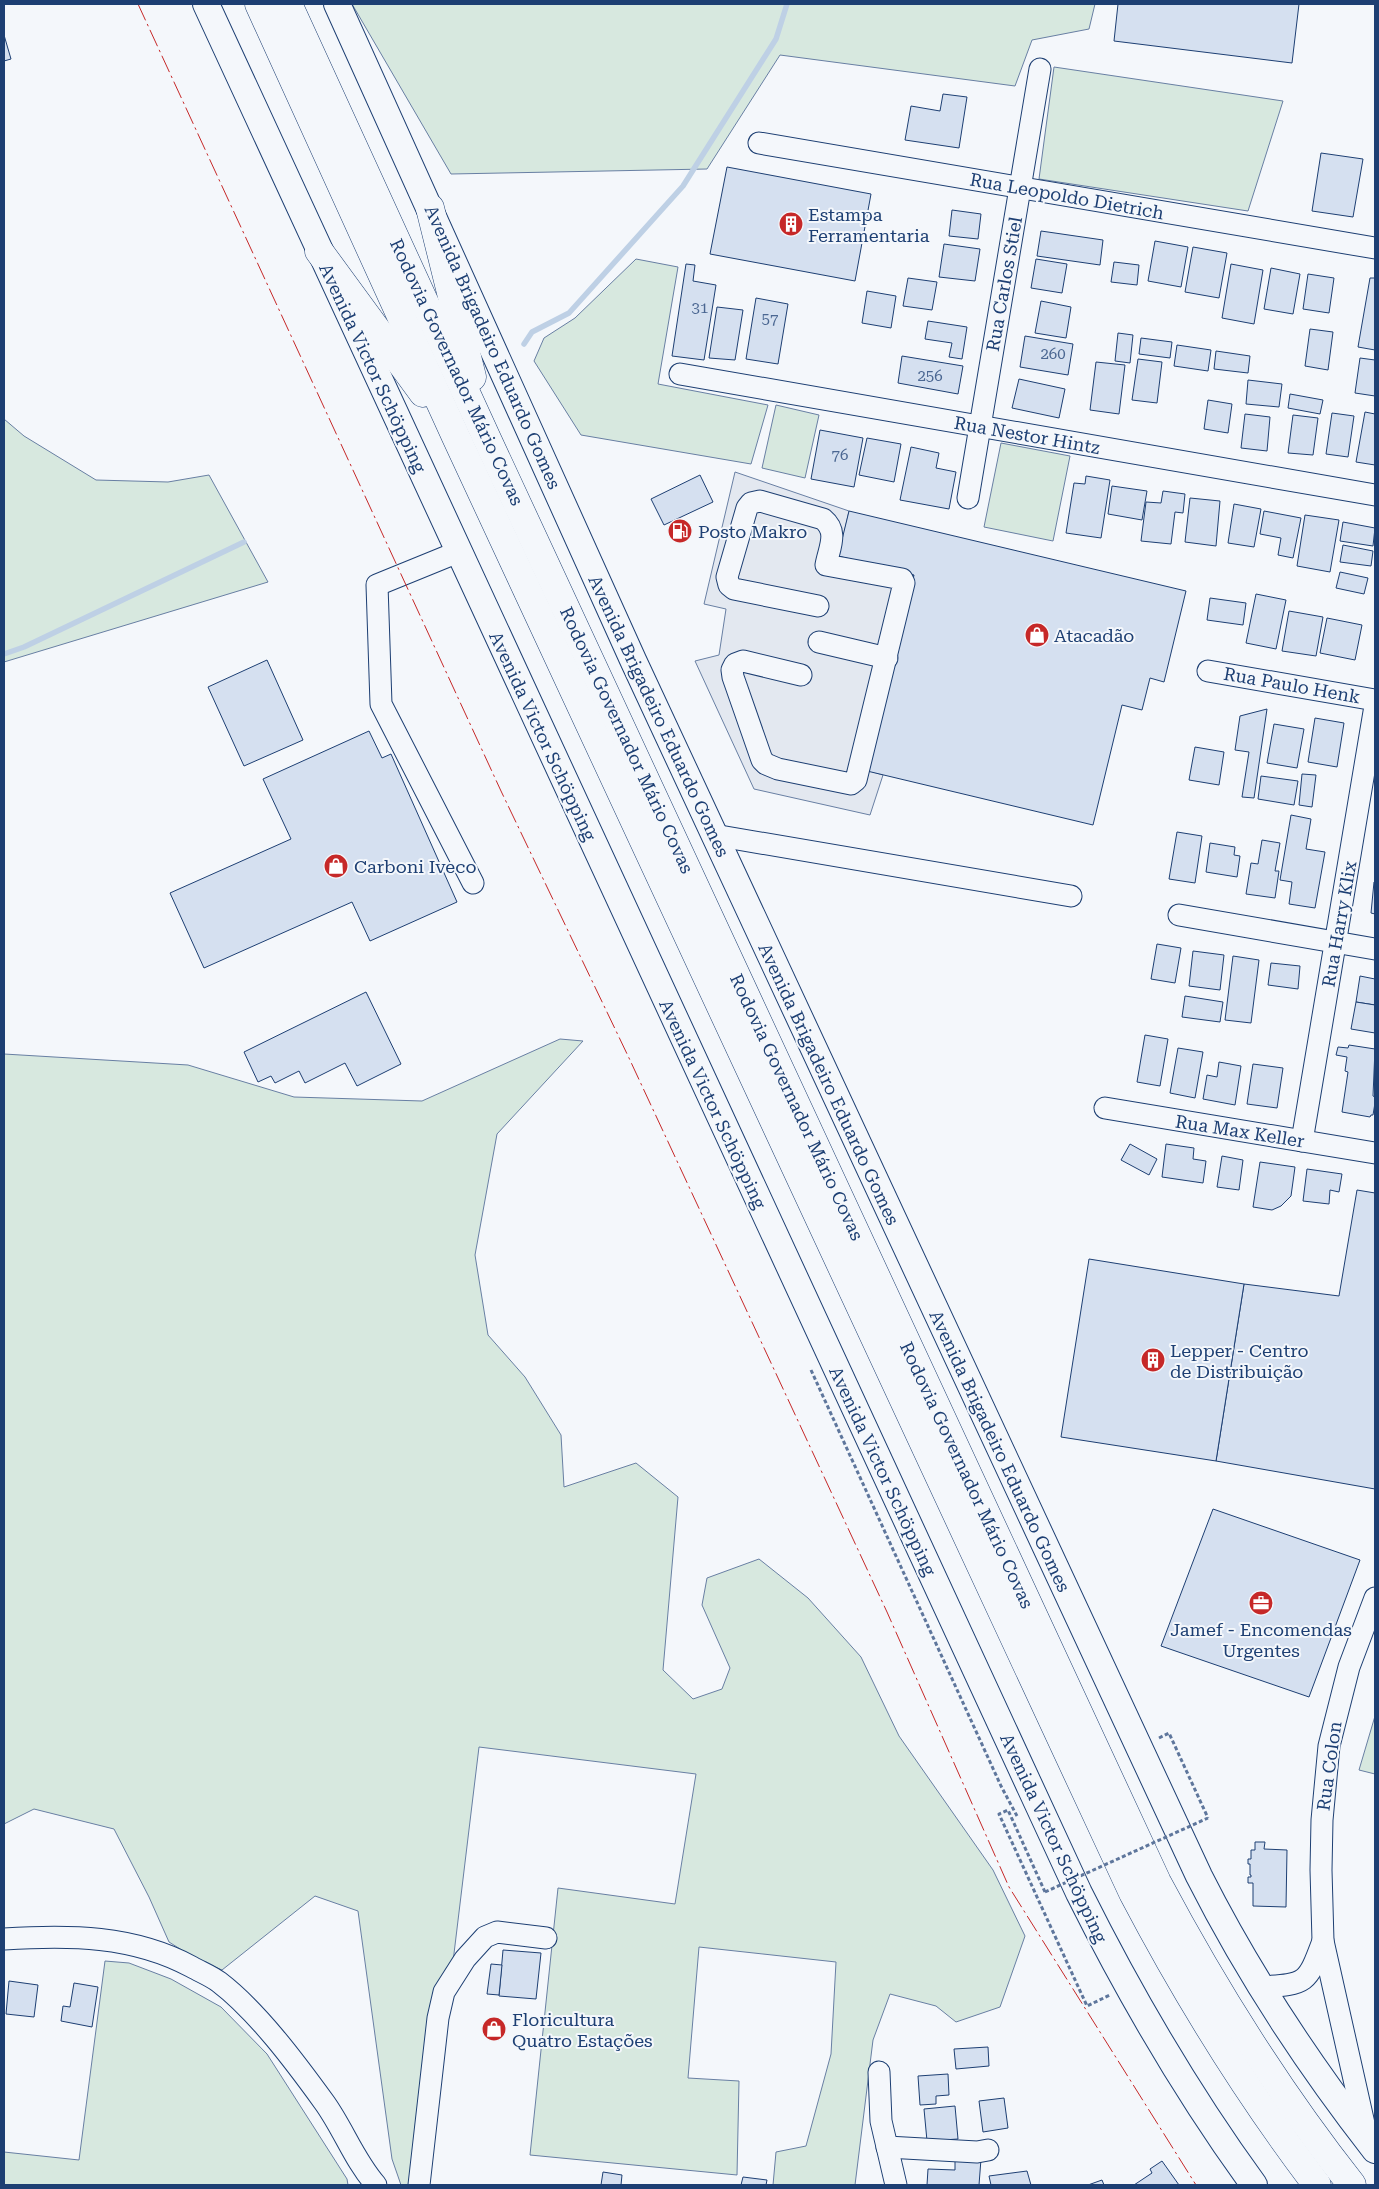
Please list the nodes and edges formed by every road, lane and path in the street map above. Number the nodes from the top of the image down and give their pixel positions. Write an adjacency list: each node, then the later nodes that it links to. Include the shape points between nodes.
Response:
1 (206, 4): 10 (main road, Avenida Victor Schöpping)
2 (259, 4): 13 (highway, Rodovia Governador Mário Covas)
3 (288, 4): 14 (highway, Rodovia Governador Mário Covas)
4 (337, 4): 8 (main road, Avenida Brigadeiro Eduardo Gomes)
5 (1040, 70): 7 (street, Rua Carlos Stiel)
6 (759, 143): 7 (street, Rua Leopoldo Dietrich)
7 (1020, 188): 9 (street, Rua Leopoldo Dietrich); 12 (street, Rua Carlos Stiel)
8 (430, 208): 14 (highway); 25 (main road, Avenida Brigadeiro Eduardo Gomes)
9 (1375, 248)
10 (319, 251): 13 (highway); 17 (main road, Avenida Victor Schöpping)
11 (680, 374): 12 (street, Rua Nestor Hintz)
12 (980, 426): 15 (street, Rua Nestor Hintz); 16 (street, Rua Carlos Stiel)
13 (456, 437): 49 (highway, Rodovia Governador Mário Covas, via 1134,1893 1170,1962 1226,2055)
14 (488, 441): 50 (highway, Rodovia Governador Mário Covas, via 1157,1882 1208,1977 1252,2048)
15 (1375, 495)
16 (968, 498)
17 (458, 552): 26 (street, via 378,585 381,704); 48 (main road, Avenida Victor Schöpping, via 1079,1893 1147,2022 1189,2091)
18 (818, 606): 20 (street, via 734,589 728,585 727,578 751,502 760,501 823,519 830,524 833,531 826,565 902,579 904,589)
19 (813, 640): 20 (street)
20 (887, 658): 22 (street, via 856,780 851,784 778,768 762,760 732,670 735,664 743,661)
21 (1208, 671): 23 (street, Rua Paulo Henk)
22 (801, 675)
23 (1375, 700)
24 (1375, 706): 29 (street, Rua Harry Klix)
25 (714, 835): 27 (street); 39 (main road, Avenida Brigadeiro Eduardo Gomes, via 1172,1820 1221,1920)
26 (473, 883)
27 (1070, 896)
28 (1179, 915): 29 (street)
29 (1336, 942): 30 (street); 32 (street, Rua Harry Klix)
30 (1375, 949)
31 (1105, 1108): 32 (street, Rua Max Keller)
32 (1302, 1141): 33 (street, Rua Max Keller)
33 (1375, 1153)
34 (1375, 1598): 38 (street, Rua Colon, via 1349,1667 1329,1746 1322,1820)
35 (1208, 1818): 40 (path, bridge, via 1046,1892 1008,1810 999,1814 1087,2006)
36 (4, 1938): 45 (street, via 54,1936 118,1941 182,1961 218,1981 268,2032 307,2080)
37 (546, 1938): 46 (street, via 496,1932 485,1938 465,1959 444,1992 438,2018)
38 (1323, 1941): 39 (street, Rua Colon, via 1312,1971 1305,1979 1290,1986); 42 (street, Rua Colon)
39 (1261, 1987): 42 (main road, Avenida Brigadeiro Eduardo Gomes, via 1324,2080)
40 (1110, 1995)
41 (880, 2072): 43 (street, via 881,2121)
42 (1373, 2143)
43 (887, 2148): 44 (street); 47 (street)
44 (988, 2150)
45 (376, 2185)
46 (419, 2185)
47 (896, 2185)
48 (1254, 2185)
49 (1317, 2185)
50 (1352, 2185)

